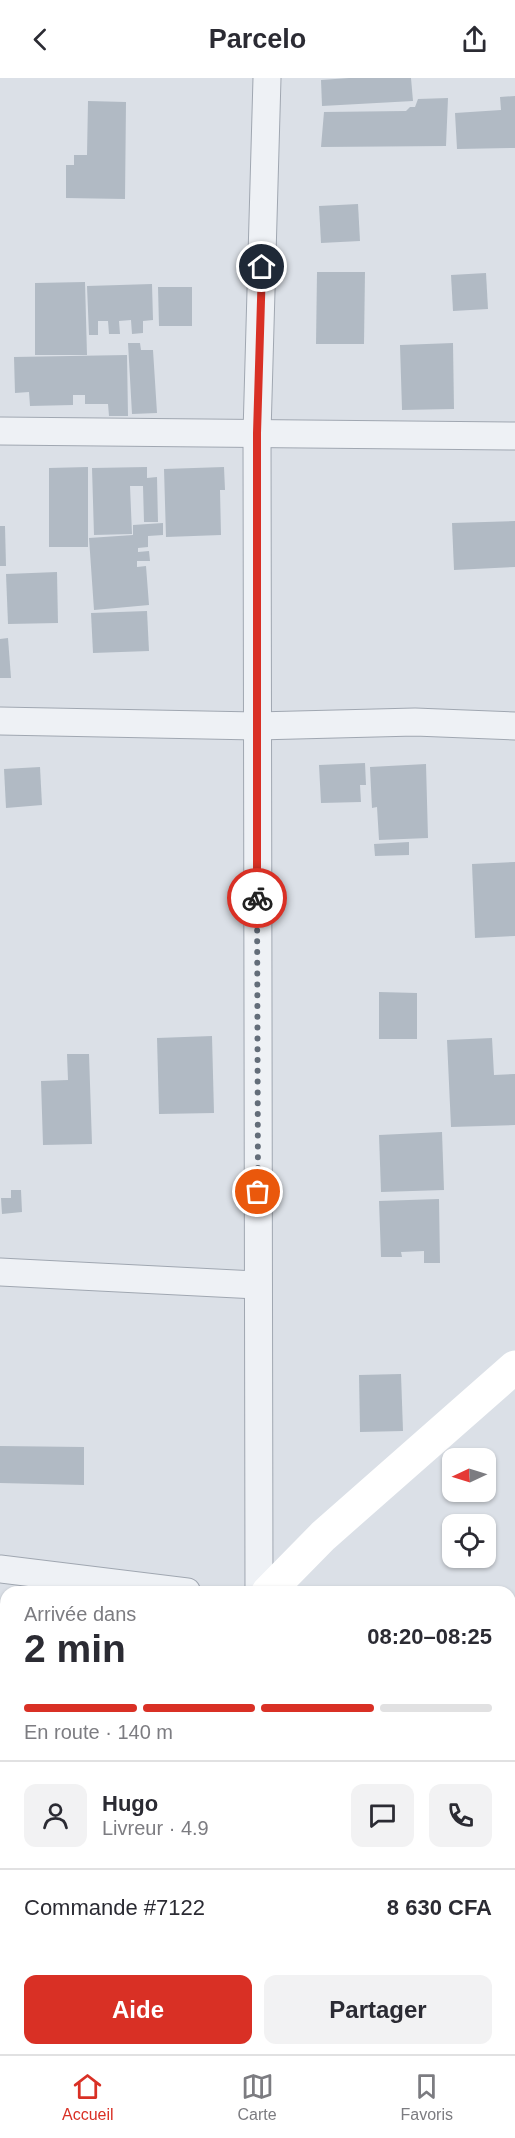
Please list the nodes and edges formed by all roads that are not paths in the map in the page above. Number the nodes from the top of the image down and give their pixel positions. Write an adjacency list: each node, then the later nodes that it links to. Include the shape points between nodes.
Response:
1 (267, 78): 3 (street)
2 (0, 431): 3 (street)
3 (257, 433): 4 (street); 6 (street)
4 (515, 436)
5 (0, 721): 6 (street)
6 (257, 726): 7 (street, via 415,722); 9 (street)
7 (515, 726)
8 (0, 1272): 9 (street)
9 (258, 1285): 13 (street)
10 (515, 1367): 14 (street, via 323,1536)
11 (0, 1569): 12 (street)
12 (138, 1586)
13 (259, 1586)
14 (274, 1586)

